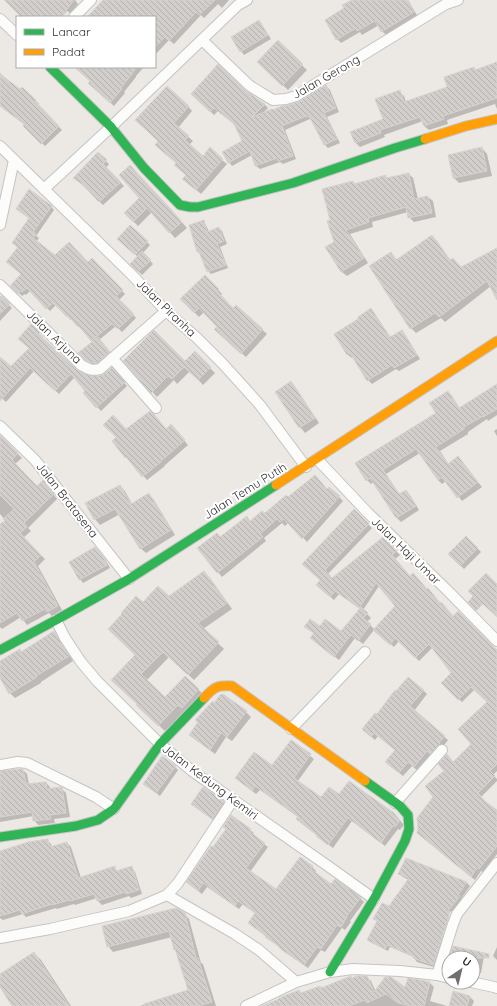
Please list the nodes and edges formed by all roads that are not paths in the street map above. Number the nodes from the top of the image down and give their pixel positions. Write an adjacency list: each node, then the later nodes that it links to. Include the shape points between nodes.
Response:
1 (91, 0): 4 (street)
2 (247, 0): 7 (street, via 238,5)
3 (458, 0): 7 (street, Jalan Gerong, via 446,4 296,96 286,99 273,100 250,86)
4 (75, 16)
5 (0, 19): 6 (street)
6 (16, 34)
7 (202, 40): 10 (street)
8 (51, 68): 10 (street)
9 (497, 119): 10 (street, via 395,148 293,183 194,208 180,205 144,168)
10 (111, 127): 13 (street)
11 (0, 146): 12 (street, Jalan Piranha)
12 (14, 160): 13 (street, Jalan Piranha); 14 (street)
13 (44, 189): 16 (street, Jalan Piranha)
14 (0, 225)
15 (0, 285): 18 (street, Jalan Arjuna, via 88,369 100,368)
16 (166, 311): 18 (street, Jalan Arjuna); 22 (street, Jalan Piranha, via 223,364 260,405)
17 (497, 341): 21 (street, Jalan Temu Putih)
18 (112, 358): 19 (street)
19 (156, 408)
20 (0, 426): 23 (street, Jalan Bratasena, via 35,460)
21 (317, 459): 22 (street, Jalan Temu Putih); 25 (street, Jalan Haji Umar)
22 (306, 467): 23 (street, Jalan Temu Putih)
23 (129, 579): 24 (street, Jalan Temu Putih)
24 (56, 620): 26 (street, Jalan Temu Putih); 29 (street, Jalan Kedung Kemiri, via 81,662)
25 (497, 641)
26 (0, 650)
27 (365, 652): 28 (street)
28 (291, 729): 29 (street, via 232,686 221,685 212,689); 33 (street)
29 (160, 744): 32 (street, Jalan Kedung Kemiri, via 192,771); 34 (street)
30 (442, 750): 33 (street)
31 (0, 765): 34 (street, via 27,763 96,797)
32 (234, 800): 37 (street, via 178,883); 38 (street, Jalan Kedung Kemiri)
33 (395, 803): 38 (street, via 408,815 409,829)
34 (114, 809): 35 (street, via 98,820 76,826)
35 (0, 837)
36 (497, 863): 41 (street, via 457,914)
37 (167, 895): 39 (street, via 129,911); 43 (street, via 235,934)
38 (374, 899): 40 (street)
39 (0, 938)
40 (330, 972): 41 (street, via 353,969); 43 (street)
41 (437, 975): 42 (street)
42 (441, 976)
43 (296, 982): 46 (street)
44 (481, 984): 45 (street)
45 (497, 988)
46 (246, 1006)

